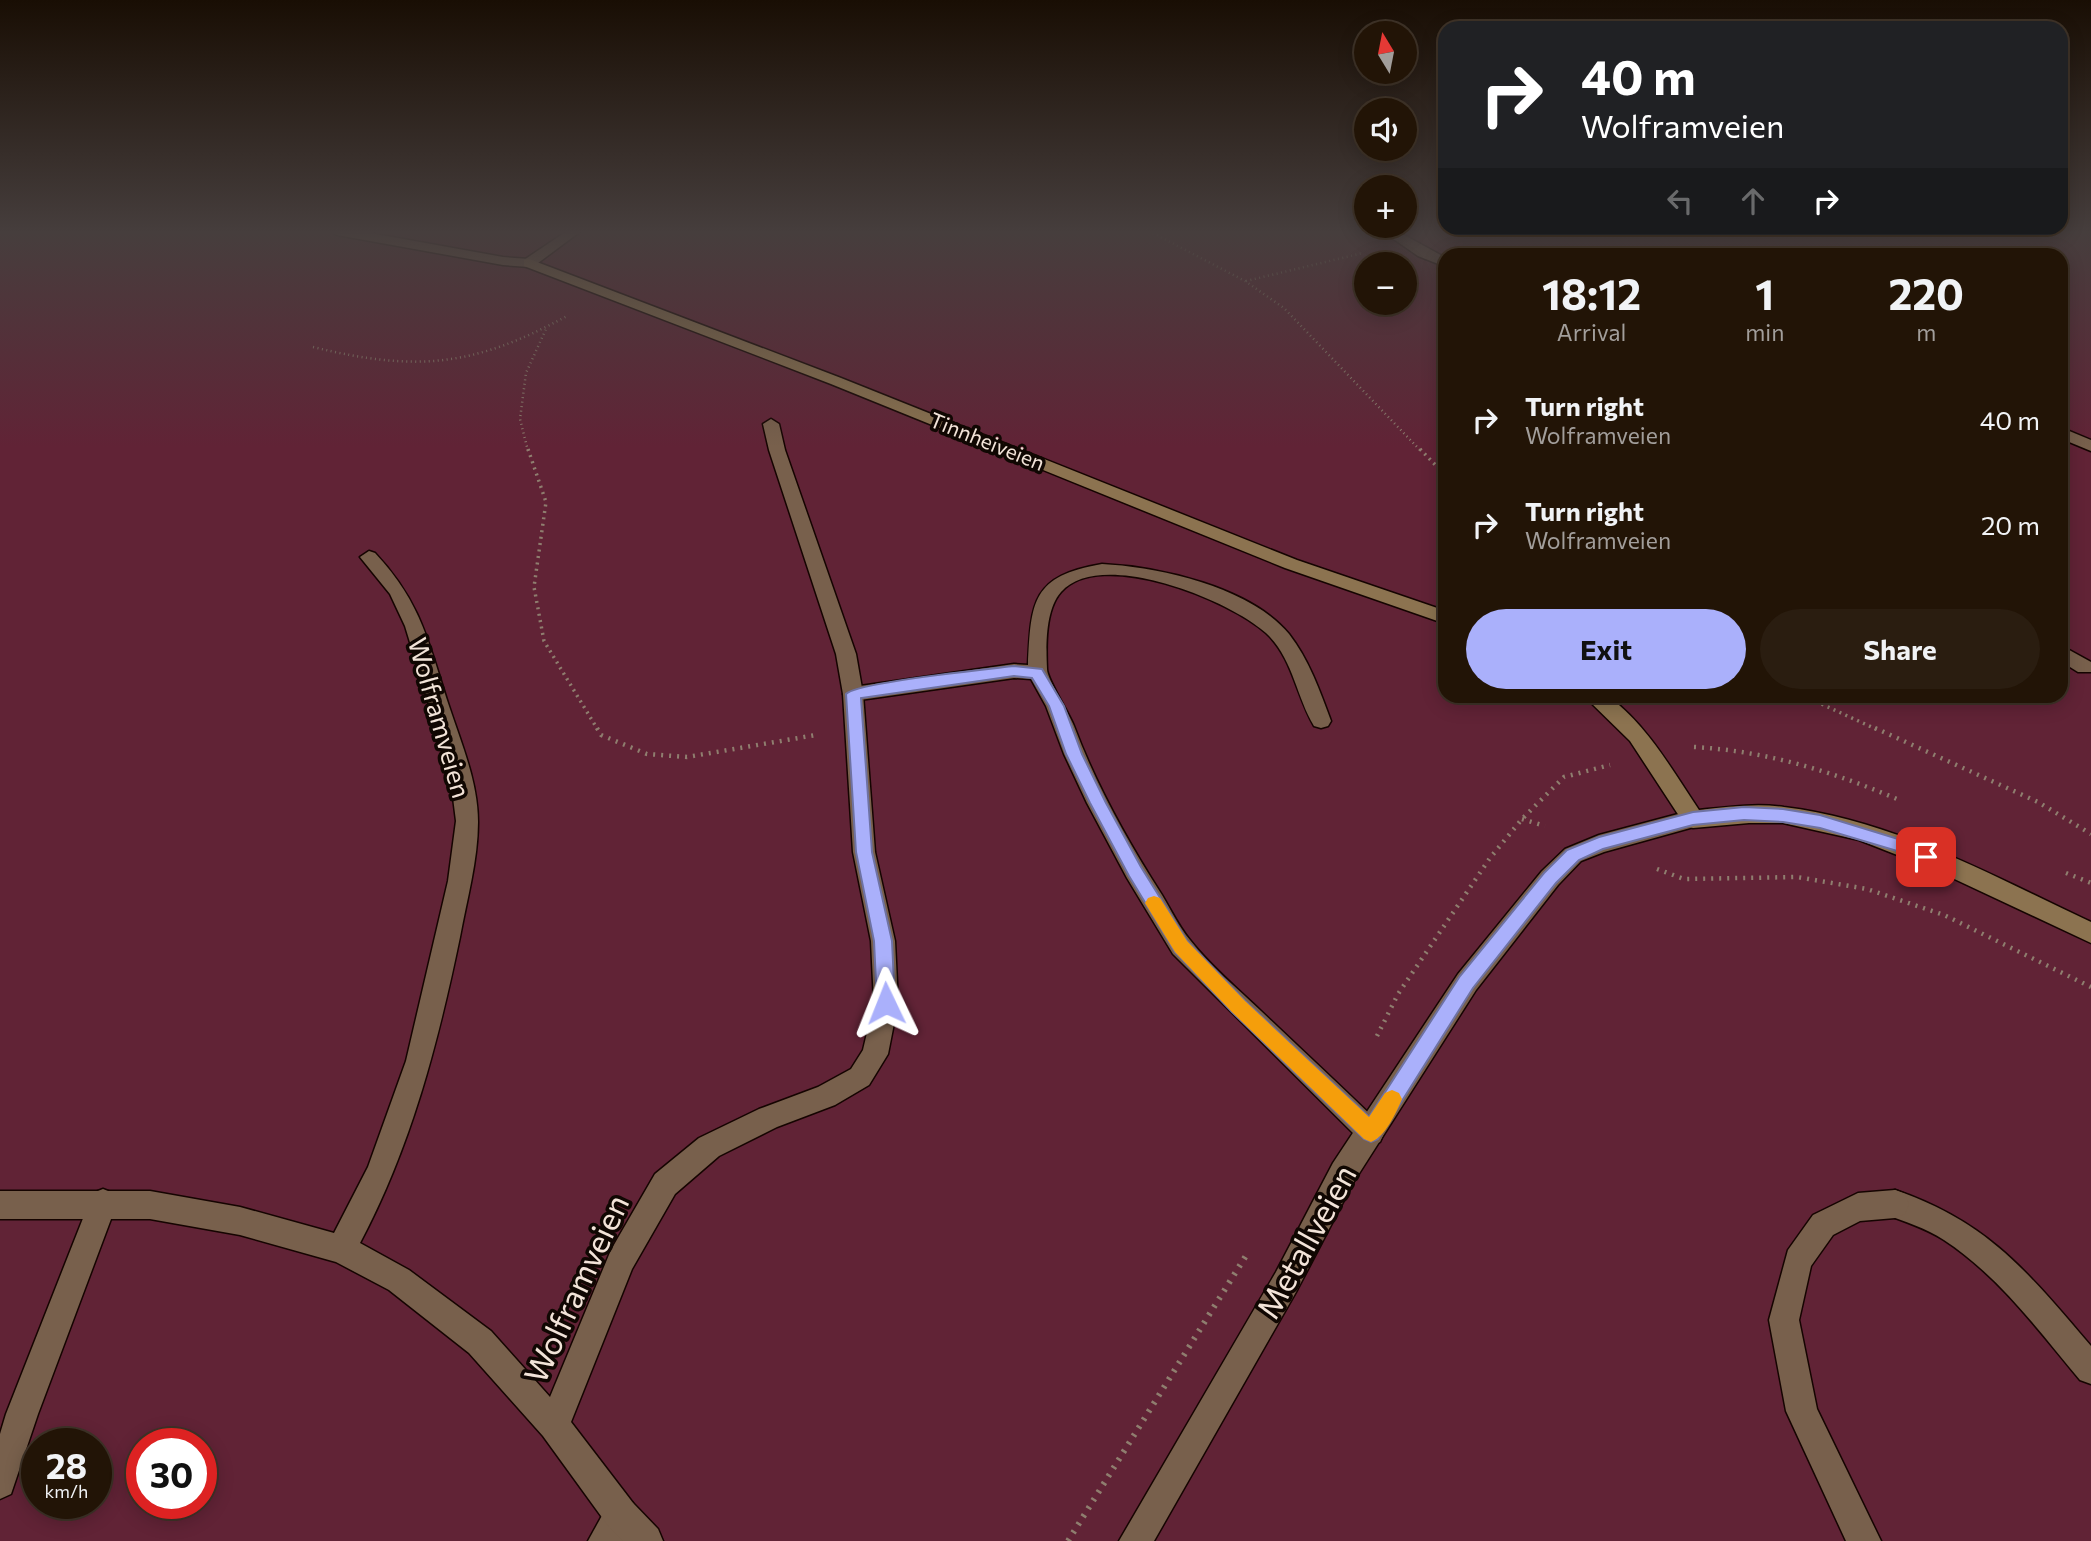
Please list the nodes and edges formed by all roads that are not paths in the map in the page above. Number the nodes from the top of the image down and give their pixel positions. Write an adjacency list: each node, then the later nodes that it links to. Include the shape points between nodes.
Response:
1 (627, 303): 6 (street, Tinnheiveien, via 1291,564)
2 (771, 424): 10 (street, Wolframveien, via 846,654)
3 (2068, 436): 4 (street)
4 (2091, 446)
5 (369, 557): 18 (street, Wolframveien, via 406,605 461,780 467,820 428,1036 400,1123 364,1210)
6 (1438, 615)
7 (2068, 657): 8 (street)
8 (2085, 667)
9 (1037, 673): 10 (street, via 1014,671); 12 (street, via 1042,611 1054,588 1070,575 1099,570 1174,579 1241,605 1274,630 1297,666); 15 (street, via 1098,803 1181,947)
10 (853, 694): 20 (street, Wolframveien, via 864,852 883,941 886,1003 875,1054 860,1077 709,1147 665,1184 621,1260)
11 (1604, 703): 13 (street, via 1650,754)
12 (1321, 721)
13 (1693, 819): 14 (street, via 1744,814 1820,821 1902,846); 15 (street, Metallveien, via 1573,855 1466,982)
14 (2091, 933)
15 (1371, 1133): 24 (street, Metallveien, via 1343,1174)
16 (103, 1203): 17 (street, Wolframveien); 18 (street, Wolframveien, via 150,1205 240,1221); 21 (street)
17 (0, 1205)
18 (341, 1249): 20 (street, Wolframveien, via 399,1280 480,1342)
19 (2091, 1369): 25 (street, via 1976,1244 1917,1209 1895,1204 1857,1207 1823,1225 1798,1260 1784,1320 1802,1412)
20 (554, 1425): 22 (street)
21 (0, 1483)
22 (613, 1528): 23 (street)
23 (646, 1541)
24 (1136, 1541)
25 (1864, 1541)

